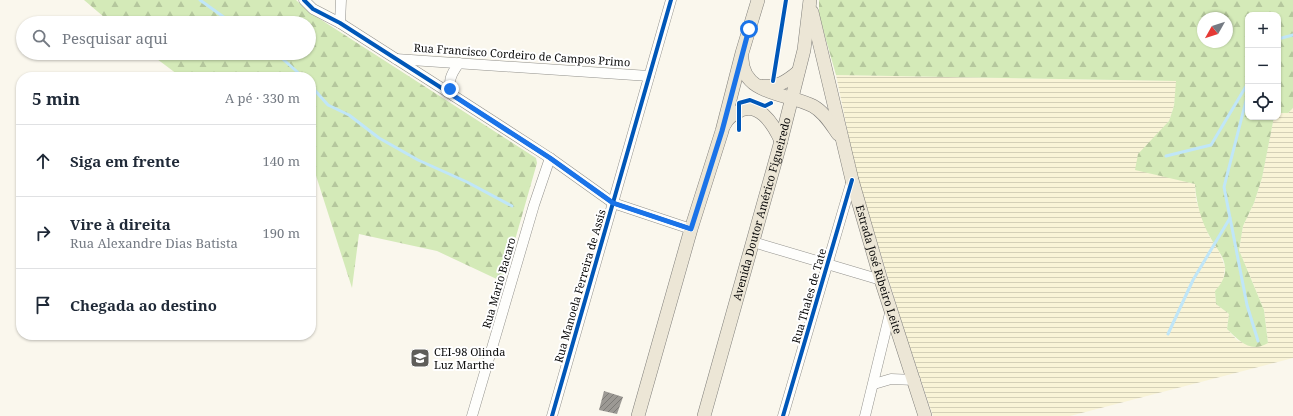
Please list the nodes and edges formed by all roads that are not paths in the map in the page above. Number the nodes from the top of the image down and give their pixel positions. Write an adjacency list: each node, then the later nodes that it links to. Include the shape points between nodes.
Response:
1 (304, 0): 6 (street)
2 (341, 0): 6 (street)
3 (671, 0): 11 (street, Rua Manoela Ferreira de Assis)
4 (758, 0): 7 (main road)
5 (811, 2): 10 (main road, Avenida Doutor Américo Figueiredo); 16 (main road, Estrada José Ribeiro Leite)
6 (340, 23): 8 (street)
7 (742, 53): 12 (main road, via 742,69 748,79); 15 (main road)
8 (394, 59): 9 (street, Rua Francisco Cordeiro de Campos Primo); 13 (street)
9 (459, 63): 11 (street, Rua Francisco Cordeiro de Campos Primo); 13 (street, via 449,81)
10 (798, 72): 12 (main road, via 780,85); 14 (main road, Avenida Doutor Américo Figueiredo)
11 (649, 76): 20 (street, Rua Manoela Ferreira de Assis)
12 (757, 86): 14 (main road)
13 (454, 96): 18 (street)
14 (791, 98): 16 (main road, via 818,109); 17 (main road, Avenida Doutor Américo Figueiredo)
15 (722, 131): 17 (main road, via 733,114 749,108 762,113 768,119); 21 (main road)
16 (842, 138): 19 (main road, Estrada José Ribeiro Leite)
17 (781, 141): 22 (main road, Avenida Doutor Américo Figueiredo)
18 (550, 158): 20 (street); 28 (street, Rua Mario Bacaro)
19 (852, 180): 23 (street, Rua Thales de Tate); 24 (main road, Estrada José Ribeiro Leite)
20 (613, 203): 21 (street); 29 (street, Rua Manoela Ferreira de Assis)
21 (691, 229): 30 (main road)
22 (753, 242): 23 (street); 31 (main road, Avenida Doutor Américo Figueiredo)
23 (828, 264): 24 (street); 32 (street, Rua Thales de Tate)
24 (881, 280): 25 (main road, Estrada José Ribeiro Leite)
25 (891, 309): 26 (main road, Estrada José Ribeiro Leite); 27 (street)
26 (915, 380): 27 (street, via 891,379); 34 (main road, Estrada José Ribeiro Leite)
27 (874, 384): 33 (street)
28 (472, 416)
29 (552, 416)
30 (638, 416)
31 (704, 416)
32 (783, 416)
33 (865, 416)
34 (926, 416)

